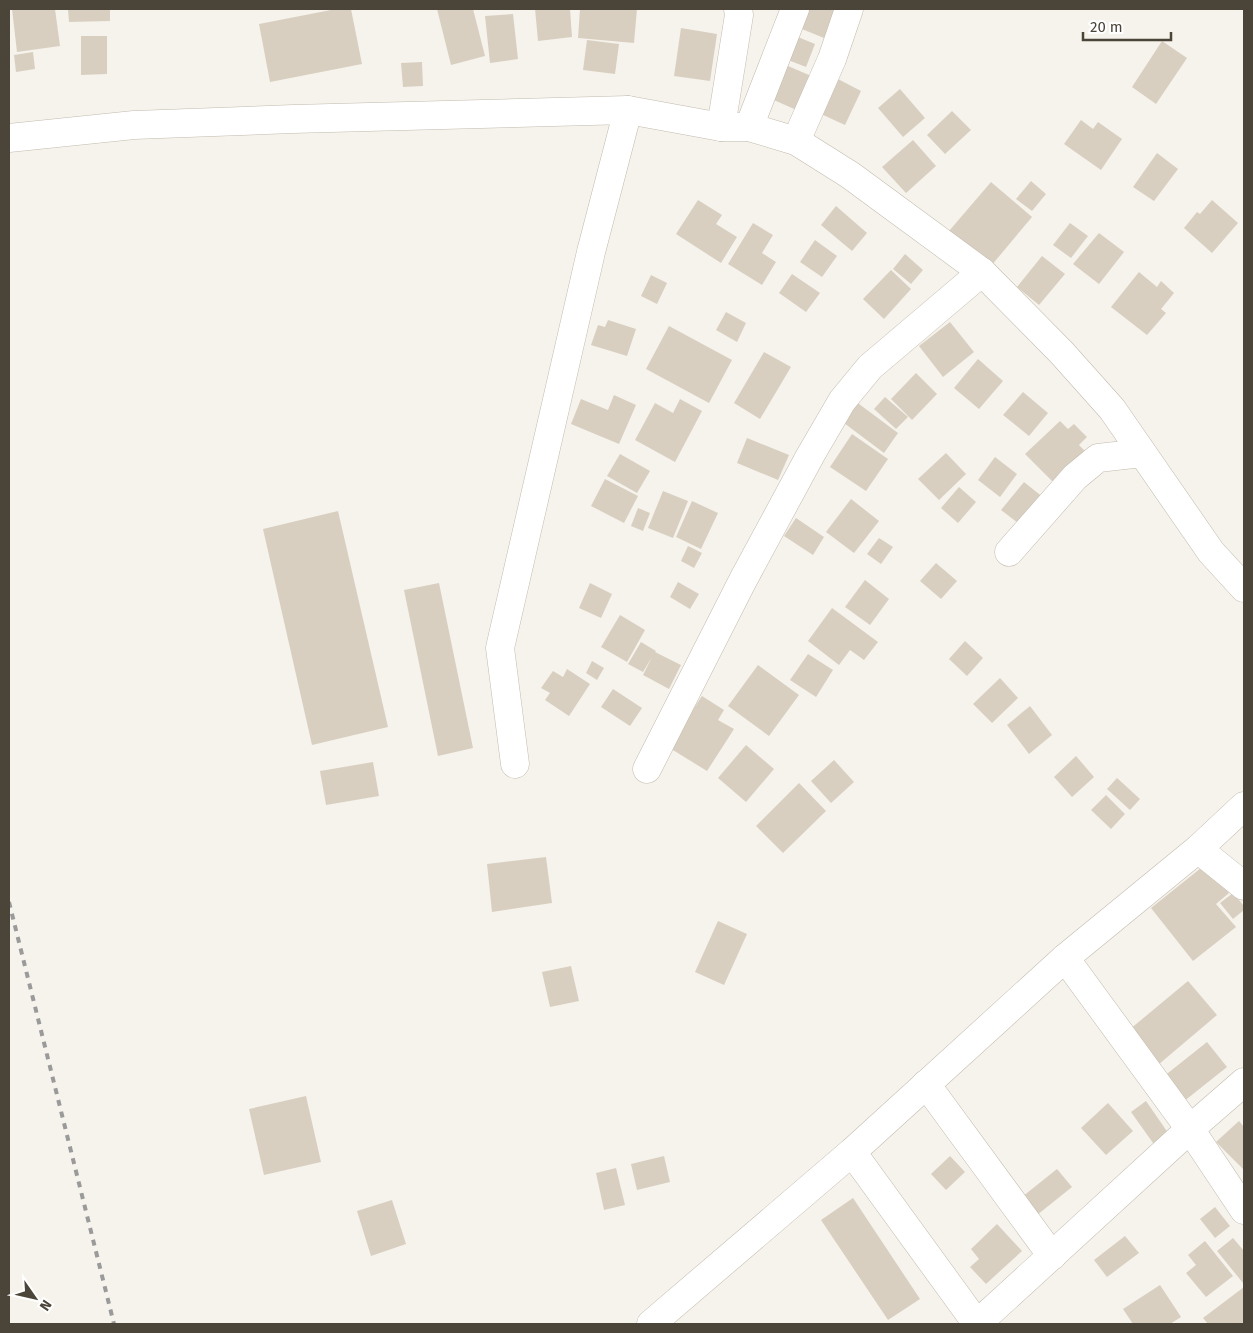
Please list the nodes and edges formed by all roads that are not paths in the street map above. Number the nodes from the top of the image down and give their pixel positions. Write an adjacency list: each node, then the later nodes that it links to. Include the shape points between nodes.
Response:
1 (738, 9): 5 (street)
2 (795, 9): 6 (street)
3 (850, 9): 8 (street)
4 (628, 110): 5 (street); 7 (street, via 144,125); 13 (street, via 591,252 500,648)
5 (722, 126): 6 (street)
6 (748, 127): 8 (street)
7 (9, 138)
8 (796, 141): 9 (street, via 850,175)
9 (982, 272): 10 (street, via 1112,409); 14 (street, via 870,367 842,401 743,580)
10 (1142, 452): 11 (street, via 1098,458 1074,476); 12 (street, via 1211,552)
11 (1009, 552)
12 (1244, 588)
13 (516, 764)
14 (647, 769)
15 (1244, 806): 16 (street)
16 (1198, 849): 17 (street); 18 (street)
17 (1244, 886)
18 (1065, 958): 20 (street); 21 (street)
19 (1244, 1082): 21 (street)
20 (926, 1084): 22 (street); 24 (street)
21 (1190, 1129): 23 (street); 24 (street)
22 (852, 1152): 25 (street); 26 (street)
23 (1244, 1210)
24 (1052, 1256): 26 (street)
25 (651, 1324)
26 (977, 1324)

